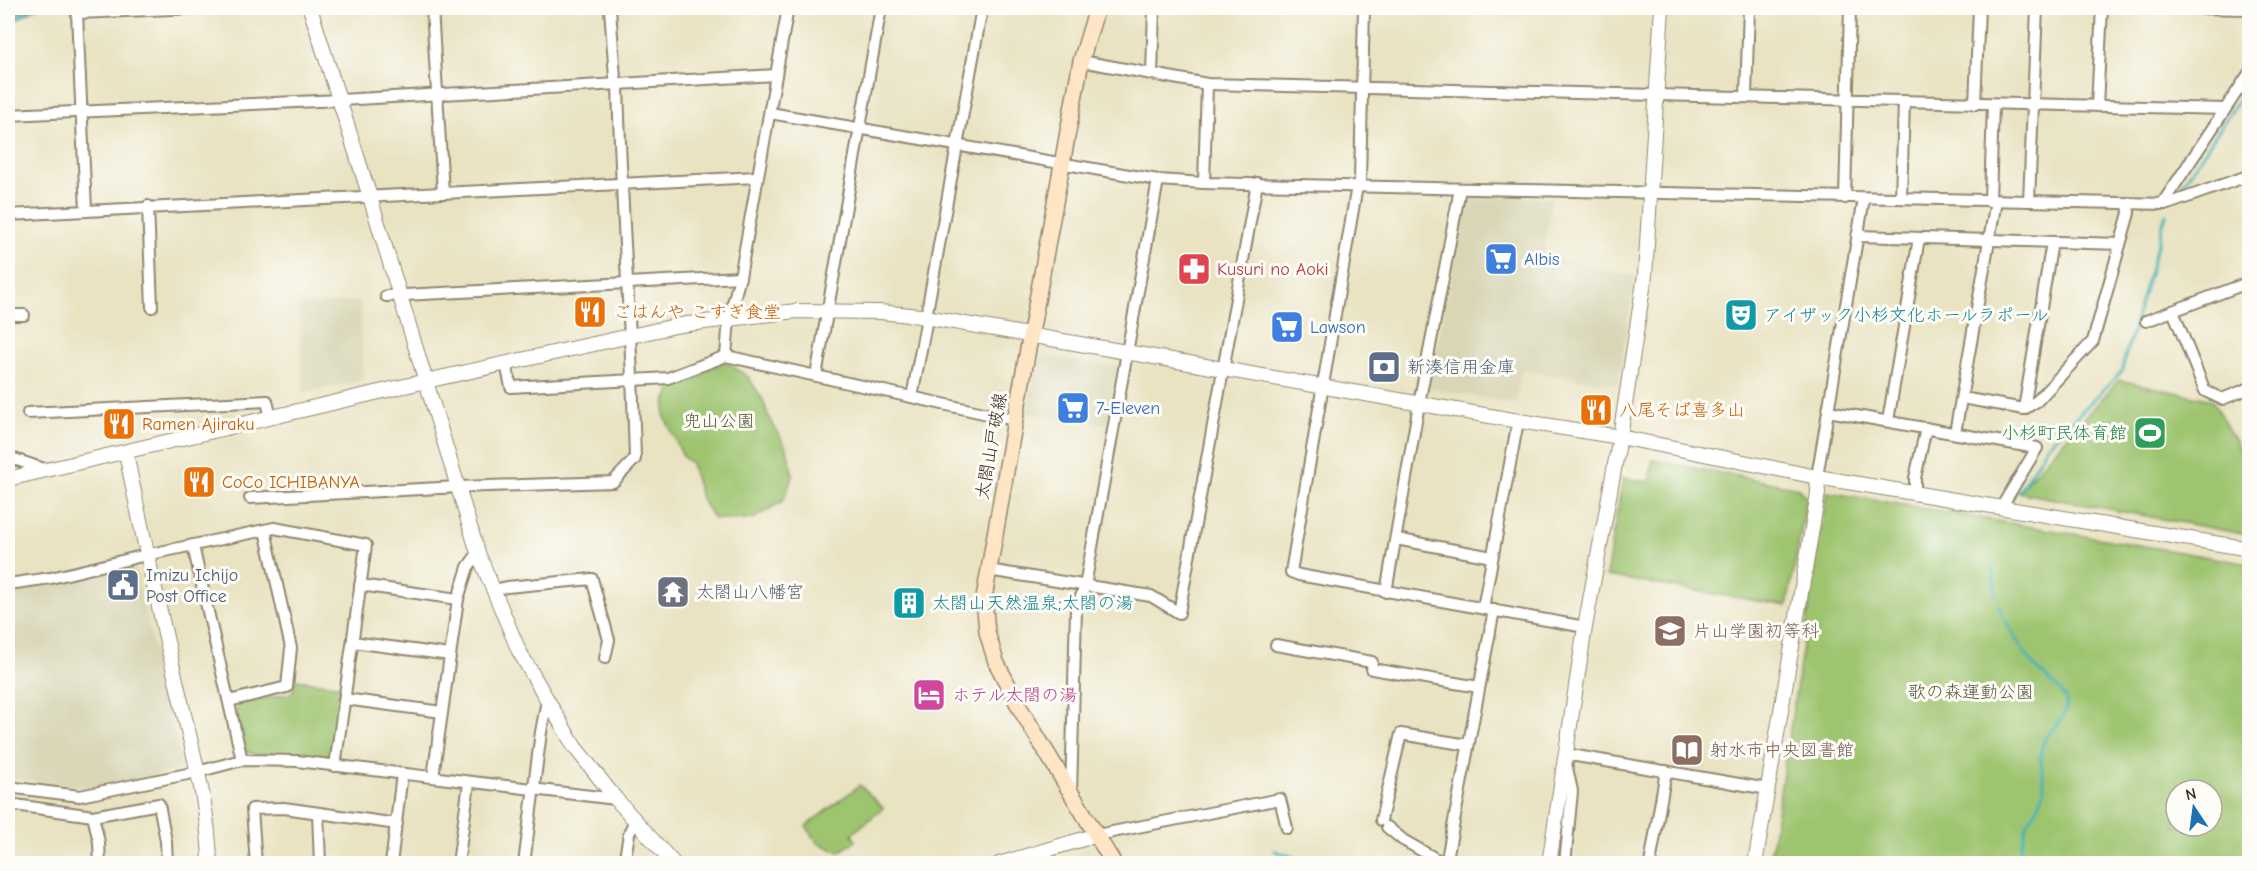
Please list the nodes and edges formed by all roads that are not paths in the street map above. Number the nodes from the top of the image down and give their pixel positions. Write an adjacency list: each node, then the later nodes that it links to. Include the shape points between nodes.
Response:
1 (196, 8): 37 (street, via 77,13)
2 (310, 8): 29 (street)
3 (432, 8): 26 (street)
4 (610, 8): 23 (street)
5 (788, 8): 22 (street)
6 (881, 8): 40 (street)
7 (982, 8): 41 (street)
8 (1097, 8): 19 (main road, 太閤山戸破線)
9 (1154, 8): 21 (street)
10 (1364, 8): 25 (street)
11 (1662, 8): 27 (street)
12 (1749, 8): 28 (street)
13 (1850, 8): 30 (street)
14 (1979, 8): 32 (street)
15 (2037, 8): 34 (street)
16 (2102, 8): 35 (street)
17 (2192, 8): 18 (street)
18 (2250, 9)
19 (1081, 62): 21 (street); 42 (main road, 太閤山戸破線)
20 (2250, 72): 36 (street)
21 (1152, 74): 24 (street)
22 (776, 75): 23 (street); 38 (street)
23 (618, 84): 26 (street); 48 (street)
24 (1207, 84): 25 (street); 46 (street)
25 (1362, 86): 27 (street); 49 (street)
26 (437, 94): 29 (street); 52 (street)
27 (1657, 95): 28 (street); 51 (street)
28 (1746, 96): 30 (street)
29 (339, 100): 37 (street); 53 (street)
30 (1847, 100): 31 (street); 54 (street)
31 (1904, 102): 32 (street); 56 (street)
32 (1975, 104): 33 (street)
33 (1994, 104): 34 (street); 57 (street)
34 (2032, 105): 35 (street); 58 (street)
35 (2097, 106): 36 (street)
36 (2225, 109): 60 (street)
37 (82, 112): 39 (street); 62 (street)
38 (771, 113): 40 (street); 44 (street)
39 (8, 115)
40 (860, 129): 41 (street); 75 (street)
41 (957, 146): 42 (street); 78 (street)
42 (1062, 164): 45 (street); 82 (main road, 太閤山戸破線)
43 (2250, 175): 60 (street)
44 (757, 177): 48 (street); 69 (street)
45 (1158, 180): 46 (street); 83 (street)
46 (1204, 183): 47 (street)
47 (1257, 183): 49 (street); 86 (street)
48 (621, 184): 52 (street); 71 (street)
49 (1357, 186): 50 (street); 90 (street)
50 (1460, 189): 51 (street); 94 (street)
51 (1651, 192): 54 (street); 104 (street, via 1645,275)
52 (443, 193): 53 (street)
53 (370, 197): 61 (street); 72 (street)
54 (1845, 198): 55 (street)
55 (1864, 198): 56 (street); 64 (street)
56 (1901, 198): 57 (street)
57 (1993, 201): 58 (street); 66 (street)
58 (2029, 201): 59 (street)
59 (2128, 203): 60 (street); 68 (street, via 2130,213)
60 (2162, 204)
61 (148, 206): 62 (street); 73 (street)
62 (86, 210): 63 (street)
63 (8, 214)
64 (1857, 236): 65 (street); 96 (street)
65 (1919, 238): 66 (street); 101 (street)
66 (1990, 241): 67 (street); 93 (street)
67 (2052, 242): 68 (street); 95 (street)
68 (2120, 244): 95 (street, via 2093,341 2037,401)
69 (740, 277): 71 (street); 79 (street)
70 (2250, 282): 74 (street)
71 (629, 284): 72 (street); 81 (street)
72 (393, 295): 89 (street)
73 (152, 307)
74 (2173, 311): 80 (street); 91 (street, via 2205,391 2222,399)
75 (828, 312): 78 (street); 79 (street); 87 (street)
76 (8, 315): 77 (street)
77 (24, 315)
78 (926, 317): 82 (street); 92 (street)
79 (729, 318): 81 (street); 84 (street)
80 (2146, 321)
81 (631, 335): 85 (street); 88 (street)
82 (1031, 336): 83 (street); 99 (main road, 太閤山戸破線)
83 (1126, 352): 86 (street); 124 (street)
84 (726, 356): 87 (street); 88 (street, via 668,378)
85 (506, 364): 88 (street, via 511,387); 89 (street)
86 (1224, 369): 90 (street); 124 (street, via 1179,613 1151,596)
87 (816, 376): 92 (street)
88 (633, 379): 110 (street, via 634,459 613,482)
89 (426, 381): 98 (street); 110 (street)
90 (1322, 387): 94 (street); 126 (street, via 1290,572)
91 (2250, 388)
92 (912, 397): 99 (street)
93 (1962, 398): 95 (street); 103 (street)
94 (1419, 404): 100 (street); 115 (street)
95 (2024, 409)
96 (1828, 411): 101 (street); 108 (street)
97 (28, 413): 98 (street, via 267,401)
98 (271, 418): 105 (street)
99 (1015, 420): 121 (main road, 太閤山戸破線)
100 (1518, 421): 104 (street); 120 (street)
101 (1888, 421): 102 (street)
102 (1926, 428): 103 (street); 111 (street)
103 (1955, 433): 113 (street, via 2037,448)
104 (1620, 437): 108 (street); 129 (street)
105 (126, 453): 107 (street); 119 (street)
106 (8, 457): 107 (street)
107 (48, 470): 109 (street)
108 (1817, 477): 111 (street); 150 (street, via 1818,493)
109 (8, 479)
110 (459, 487): 112 (street); 118 (street)
111 (1915, 494): 113 (street)
112 (250, 498)
113 (2002, 506): 117 (street)
114 (265, 530): 116 (street); 123 (street, via 274,528 366,545); 137 (street, via 291,648 287,687)
115 (1396, 539): 120 (street); 126 (street)
116 (193, 546): 119 (street); 137 (street)
117 (2250, 549)
118 (478, 553): 125 (street); 127 (street, via 468,567)
119 (146, 555): 122 (street); 143 (street)
120 (1492, 557): 128 (street)
121 (988, 570): 124 (street); 151 (main road, 太閤山戸破線, via 984,598 989,642 996,662)
122 (8, 584)
123 (360, 585): 127 (street); 130 (street)
124 (1085, 586): 151 (street, via 1076,610)
125 (494, 590): 133 (street, via 591,579 609,640); 136 (street, via 519,651)
126 (1386, 592): 128 (street)
127 (458, 599): 132 (street)
128 (1488, 609): 129 (street); 134 (street)
129 (1585, 627): 140 (street)
130 (353, 642): 132 (street); 135 (street)
131 (1276, 645): 134 (street)
132 (450, 655): 138 (street)
133 (605, 658)
134 (1479, 687): 139 (street)
135 (345, 699): 138 (street); 142 (street)
136 (547, 700): 149 (street); 152 (street, via 574,746)
137 (229, 701): 141 (street)
138 (442, 712): 146 (street)
139 (1468, 745): 172 (street); 172 (street, via 1401,734 1384,824 1403,840)
140 (1565, 759): 144 (street); 173 (street); 174 (street, via 1572,790)
141 (242, 760): 142 (street, via 297,760); 143 (street)
142 (335, 766): 145 (street)
143 (197, 771): 148 (street, via 80,796); 162 (street, via 209,835)
144 (1666, 771): 150 (street); 175 (street)
145 (402, 774): 146 (street); 157 (street)
146 (433, 777): 147 (street)
147 (469, 783): 149 (street); 166 (street)
148 (8, 787)
149 (533, 789): 152 (street); 167 (street)
150 (1768, 789): 176 (street)
151 (1071, 794): 159 (main road, 太閤山戸破線)
152 (616, 799): 156 (street)
153 (8, 804): 155 (street)
154 (318, 813): 157 (street); 163 (street, via 252,809); 164 (street)
155 (93, 816): 160 (street); 161 (street, via 159,804)
156 (635, 819): 168 (street); 169 (street)
157 (397, 824): 165 (street)
158 (1287, 828): 159 (street, via 1280,799)
159 (1097, 835): 170 (street); 171 (main road, 太閤山戸破線)
160 (100, 864)
161 (166, 864)
162 (210, 864)
163 (256, 864)
164 (320, 864)
165 (391, 864)
166 (458, 864)
167 (524, 864)
168 (624, 864)
169 (674, 864)
170 (999, 864)
171 (1114, 864)
172 (1446, 864)
173 (1549, 864)
174 (1564, 864)
175 (1650, 864)
176 (1755, 864)

